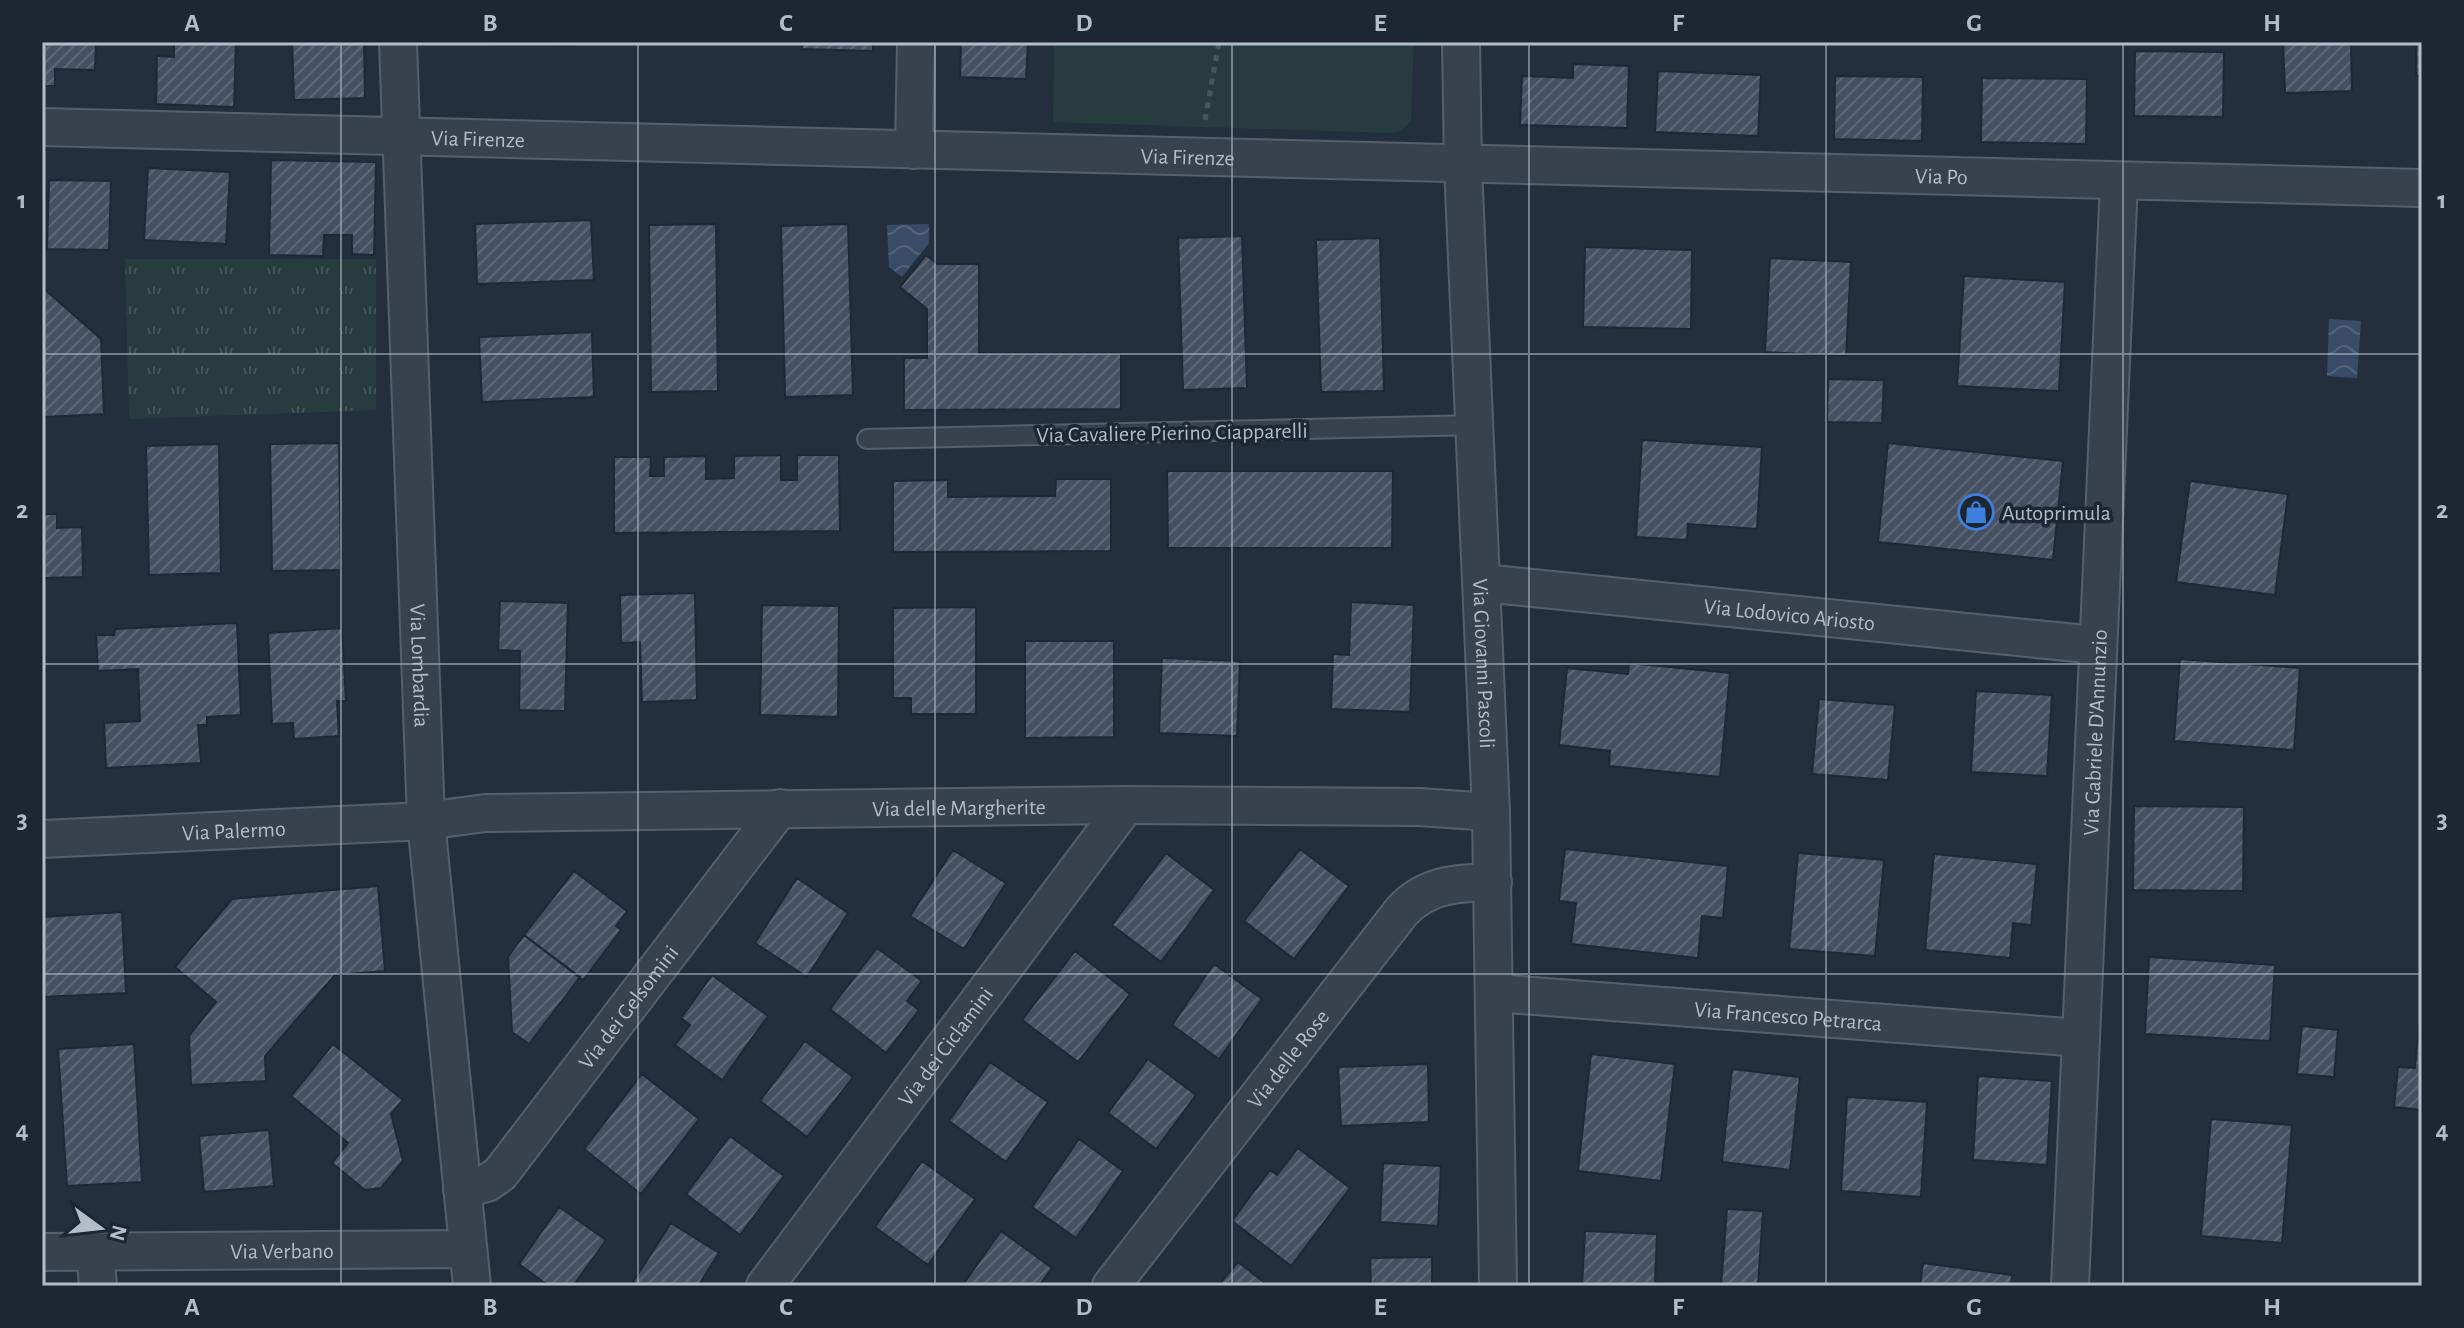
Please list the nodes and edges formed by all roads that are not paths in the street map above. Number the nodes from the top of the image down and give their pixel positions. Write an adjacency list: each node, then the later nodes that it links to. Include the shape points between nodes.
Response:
1 (398, 42): 5 (street, Via Lombardia)
2 (916, 42): 6 (street)
3 (1461, 42): 7 (street, Via Giovanni Pascoli)
4 (42, 127): 5 (street, Via Firenze)
5 (402, 135): 6 (street, Via Firenze); 17 (street, Via Lombardia)
6 (914, 150): 7 (street, Via Firenze)
7 (1463, 166): 8 (street, Via Po); 10 (street, Via Giovanni Pascoli)
8 (2119, 181): 9 (street, Via Po); 13 (street, Via Gabriele D'Annunzio)
9 (2422, 188)
10 (1476, 425): 11 (lane, Via Cavaliere Pierino Ciapparelli); 12 (street, Via Giovanni Pascoli)
11 (867, 439)
12 (1483, 583): 13 (street, Via Lodovico Ariosto); 16 (street, Via Giovanni Pascoli)
13 (2096, 645): 21 (street, Via Gabriele D'Annunzio)
14 (1126, 805): 15 (street, Via delle Margherite); 16 (street, Via delle Margherite); 27 (street, Via dei Ciclamini)
15 (780, 808): 17 (street, Via delle Margherite, via 485,813); 22 (street, Via dei Gelsomini, via 500,1174)
16 (1491, 812): 19 (street, Via Giovanni Pascoli)
17 (426, 821): 18 (street, Via Palermo); 22 (street, Via Lombardia)
18 (42, 839)
19 (1493, 882): 20 (street, Via Giovanni Pascoli); 28 (street, Via delle Rose, via 1432,889 1402,911)
20 (1495, 993): 21 (street, Via Francesco Petrarca); 29 (street, Via Giovanni Pascoli)
21 (2081, 1038): 30 (street, Via Gabriele D'Annunzio)
22 (462, 1189): 23 (street, Via Lombardia)
23 (468, 1249): 25 (street, Via Verbano); 26 (street, Via Lombardia)
24 (42, 1252): 25 (street, Via Verbano)
25 (96, 1269)
26 (472, 1286)
27 (765, 1286)
28 (1111, 1286)
29 (1498, 1286)
30 (2070, 1286)

